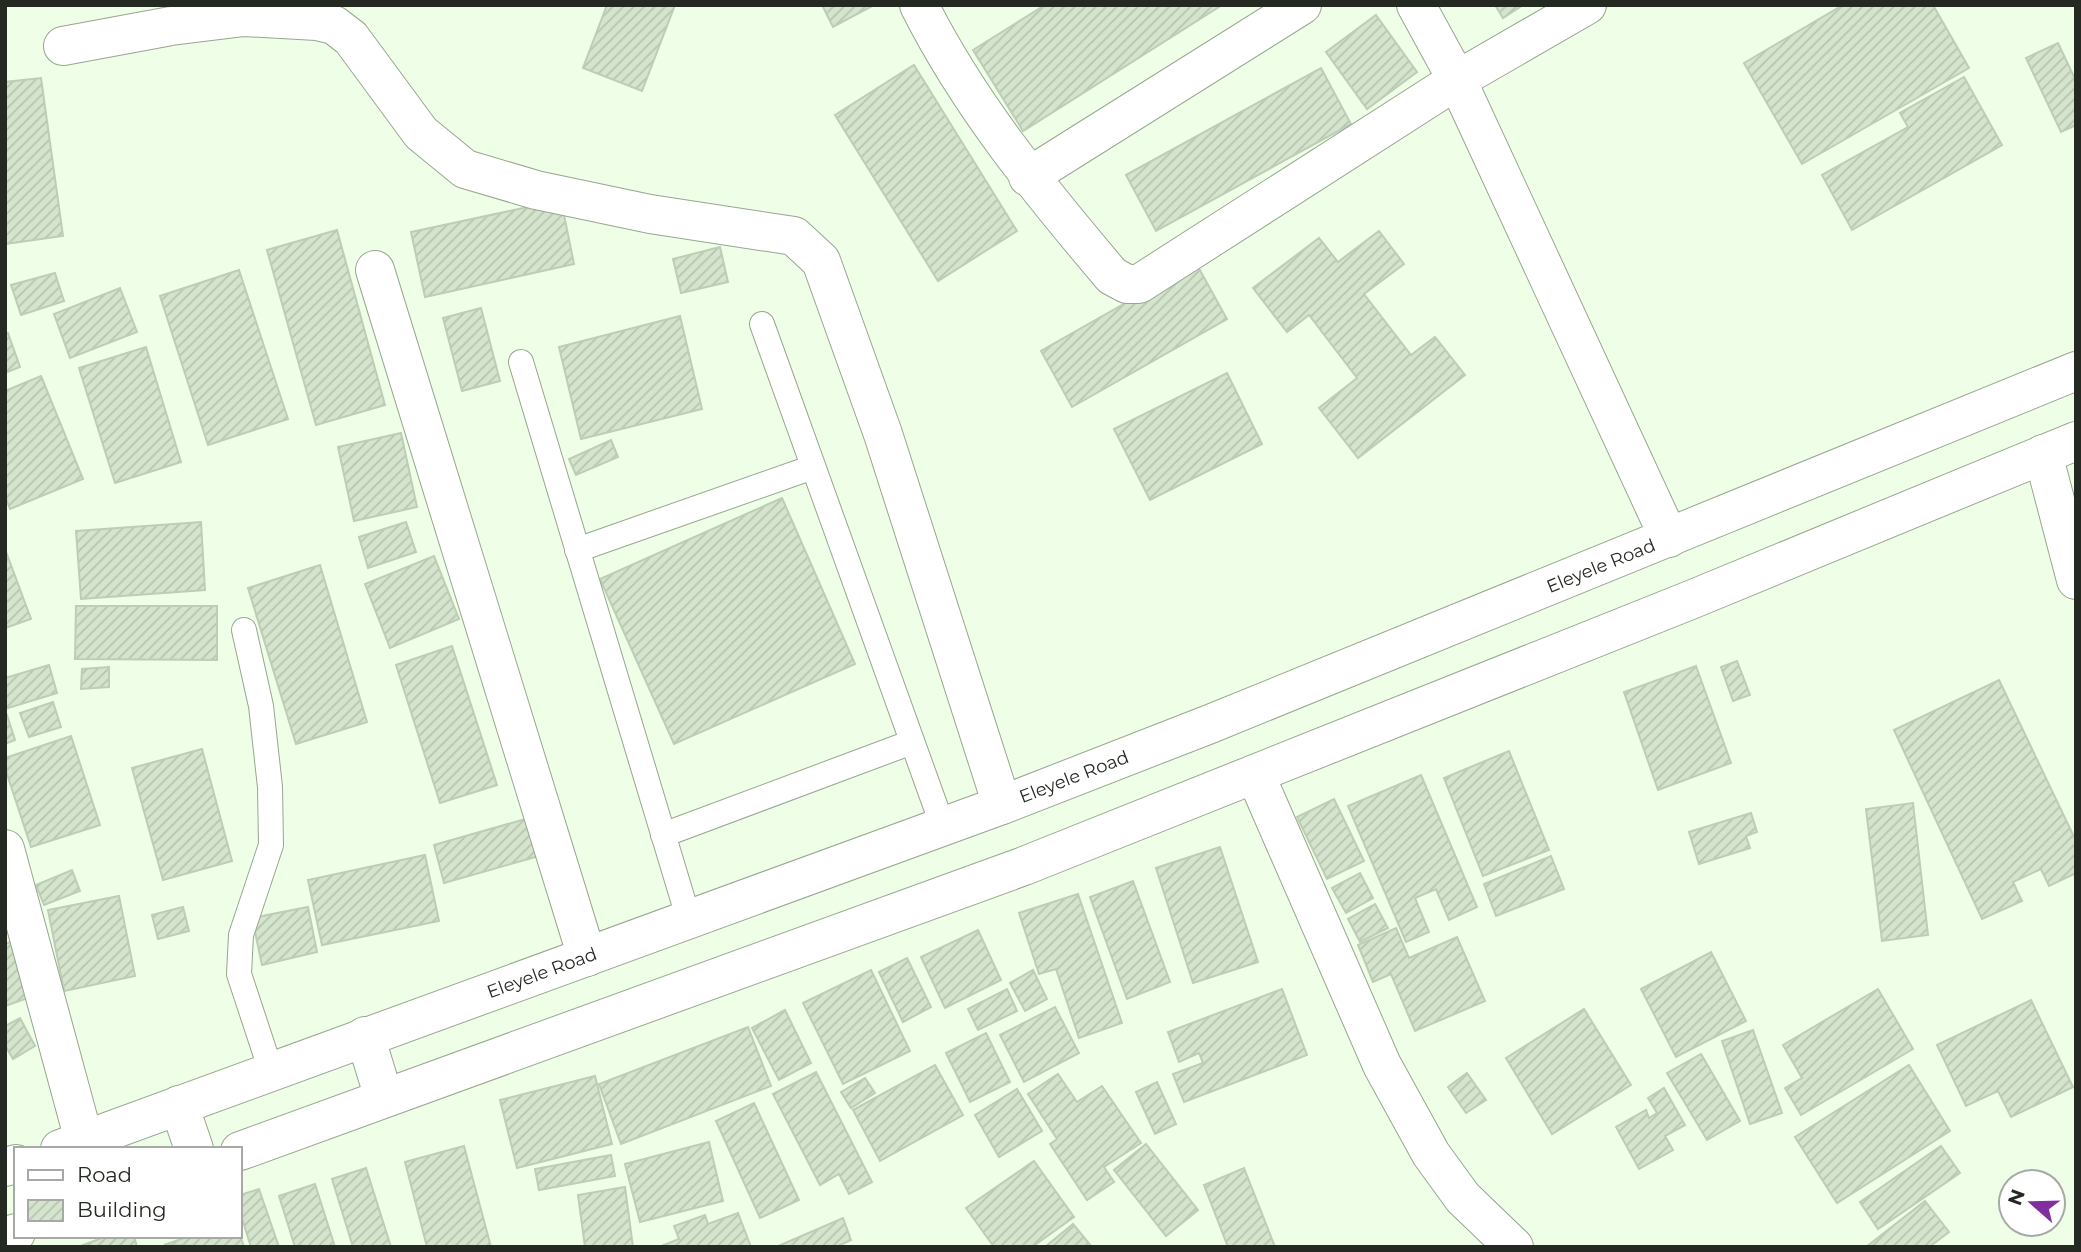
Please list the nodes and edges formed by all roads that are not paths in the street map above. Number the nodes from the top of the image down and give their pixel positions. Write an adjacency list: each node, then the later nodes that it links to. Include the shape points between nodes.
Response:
1 (919, 5): 7 (street, via 941,50)
2 (1303, 5): 7 (street)
3 (1416, 5): 6 (street)
4 (1587, 5): 6 (street)
5 (62, 46): 20 (street, via 244,17 317,20 334,25 351,38 421,133 465,169 650,215 794,236 821,261 879,421)
6 (1457, 80): 7 (street, via 1139,284 1112,276); 14 (street)
7 (1028, 177)
8 (375, 270): 25 (street)
9 (762, 324): 13 (lane)
10 (521, 362): 15 (lane)
11 (2076, 371): 14 (street, Eleyele Road)
12 (2059, 448): 16 (street); 19 (street)
13 (813, 467): 15 (lane); 18 (lane)
14 (1669, 538): 20 (street, Eleyele Road)
15 (577, 550): 22 (lane)
16 (2076, 580)
17 (244, 630): 27 (lane, via 261,706 271,845 240,935 239,974)
18 (912, 742): 21 (lane); 22 (lane)
19 (1255, 774): 28 (street, via 998,876); 33 (street, via 1382,1065 1431,1154 1464,1198)
20 (1002, 805): 21 (street, Eleyele Road)
21 (943, 827): 24 (street, Eleyele Road)
22 (663, 835): 24 (lane)
23 (5, 849): 30 (street)
24 (689, 920): 25 (street, Eleyele Road)
25 (587, 957): 26 (street, Eleyele Road)
26 (365, 1036): 27 (street, Eleyele Road); 28 (street)
27 (271, 1071): 29 (street, Eleyele Road)
28 (384, 1098): 32 (street)
29 (179, 1105): 30 (street, Eleyele Road); 31 (street)
30 (72, 1145)
31 (193, 1147)
32 (242, 1150)
33 (1514, 1247)

